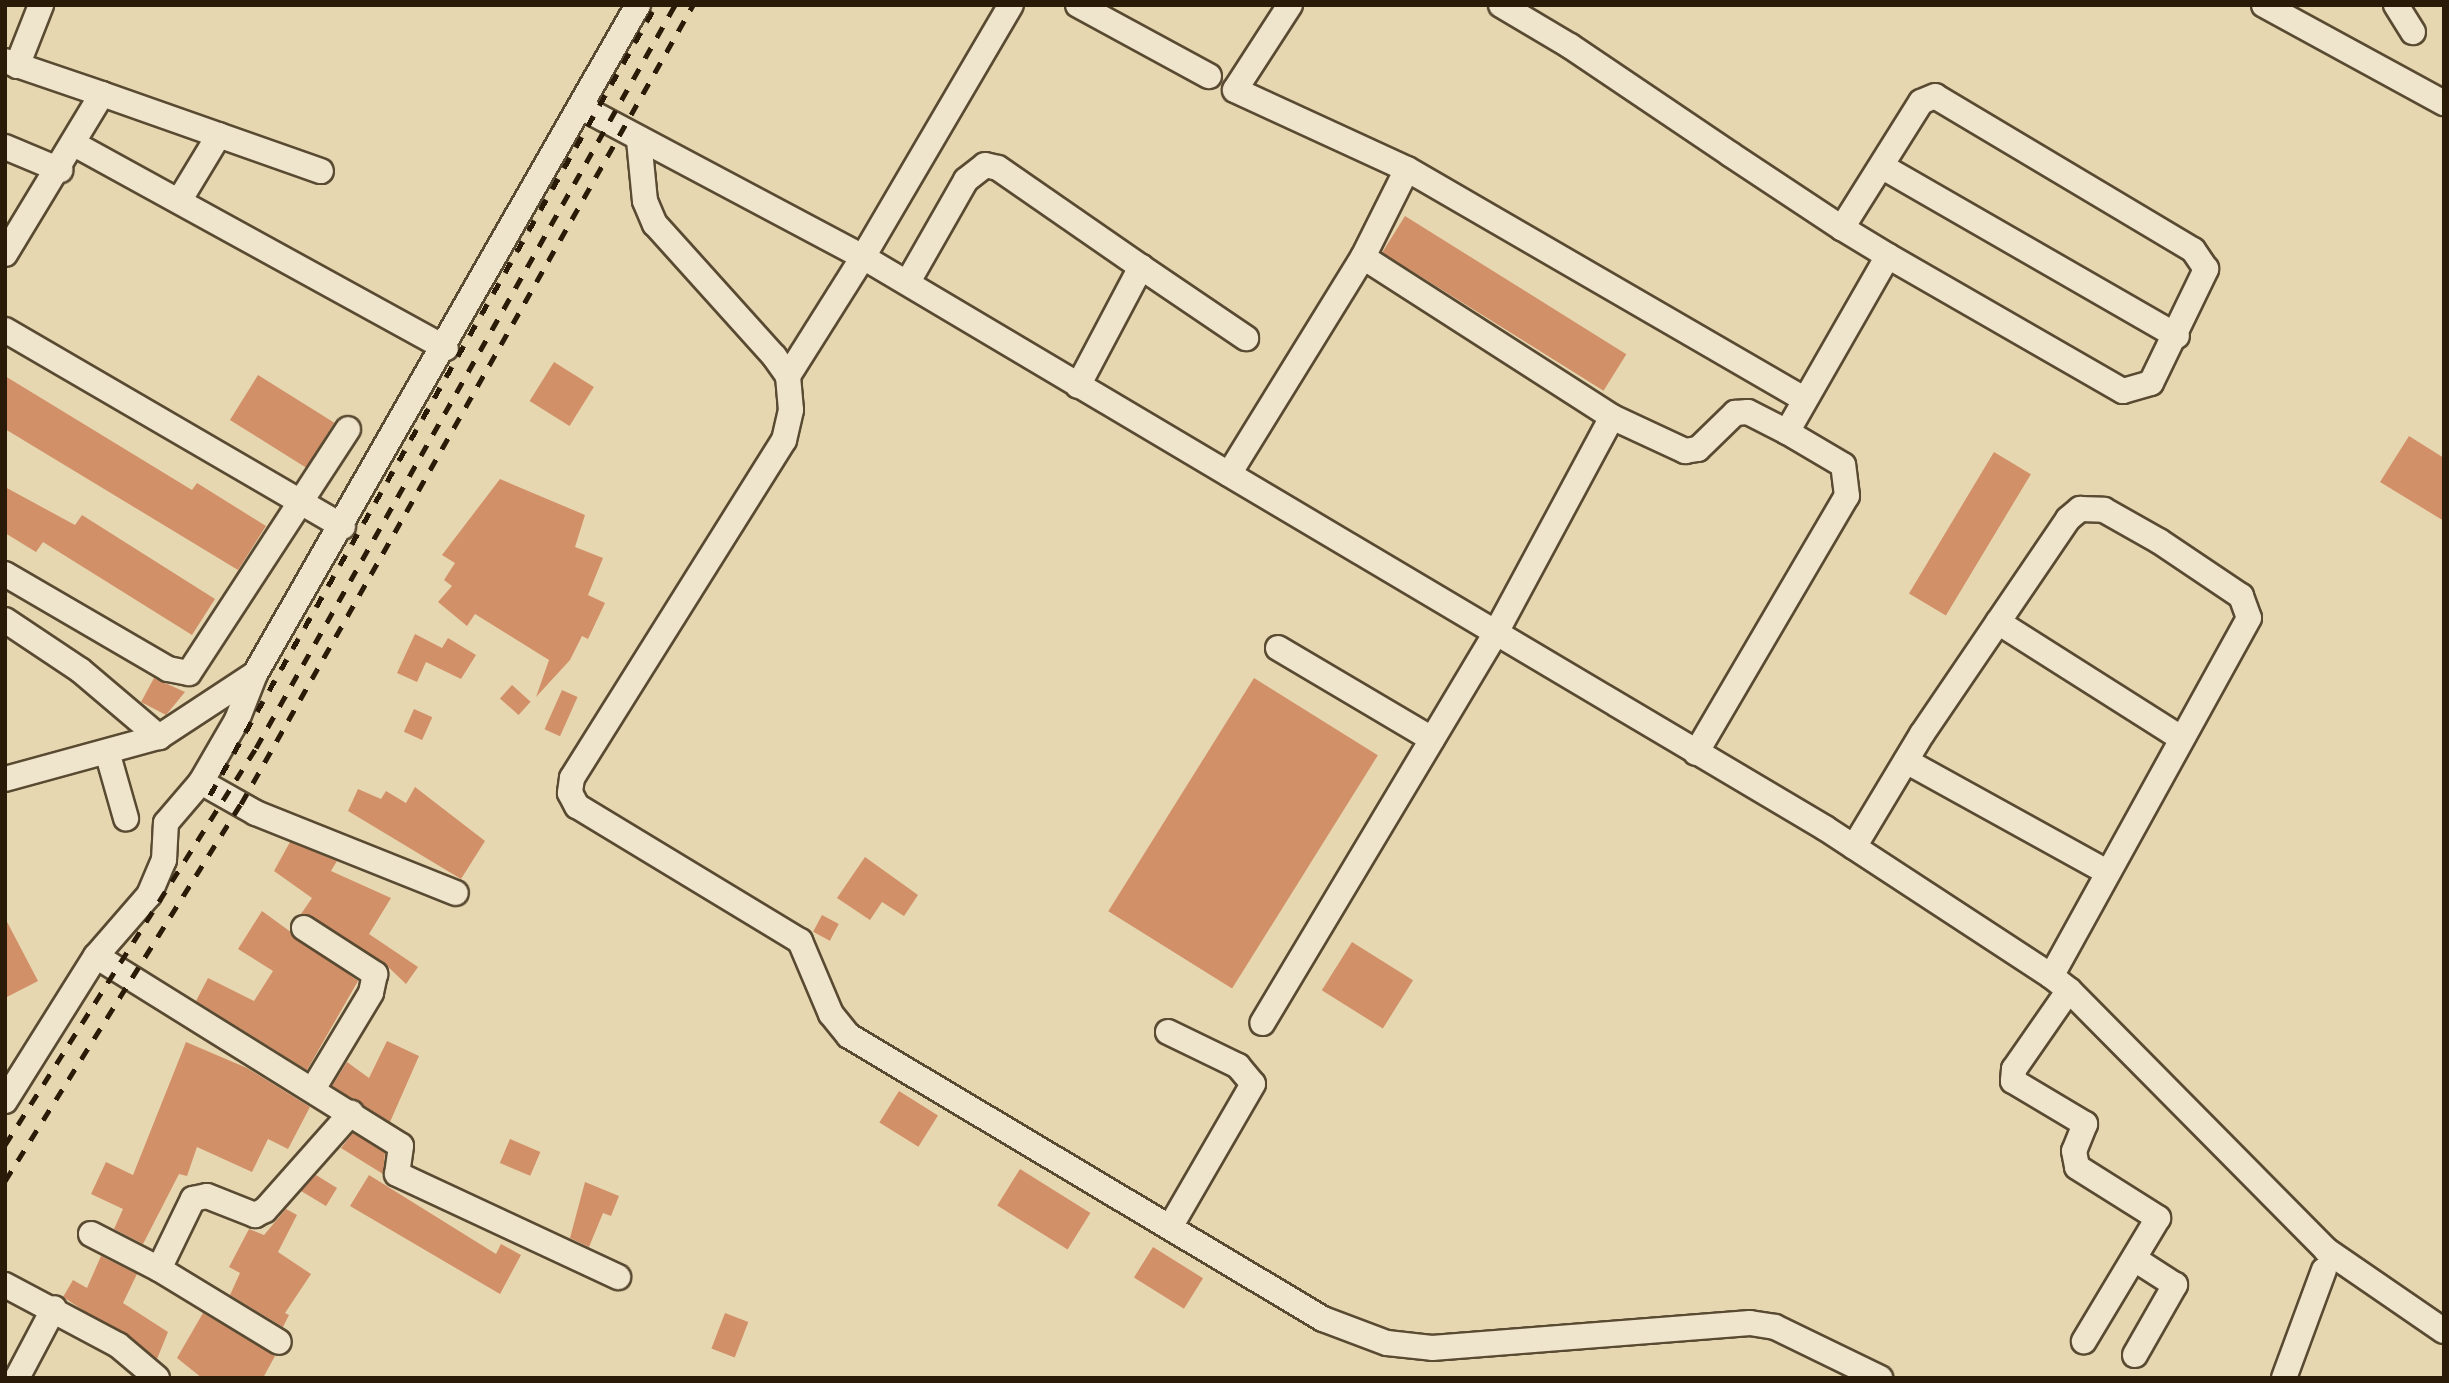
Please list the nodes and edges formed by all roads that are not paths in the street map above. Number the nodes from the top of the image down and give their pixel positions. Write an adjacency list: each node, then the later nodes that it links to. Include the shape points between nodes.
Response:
1 (41, 5): 10 (street)
2 (638, 5): 14 (street)
3 (1011, 5): 27 (street)
4 (1078, 5): 11 (street)
5 (1290, 5): 20 (street, via 1235,90)
6 (1501, 5): 24 (street)
7 (2263, 5): 13 (street)
8 (2396, 5): 9 (street)
9 (2413, 32)
10 (11, 64): 12 (street)
11 (1209, 76)
12 (102, 94): 15 (street); 17 (street)
13 (2444, 103)
14 (581, 107): 16 (street); 34 (street)
15 (219, 135): 22 (street); 23 (street)
16 (639, 141): 27 (street); 35 (street, via 645,201 655,224)
17 (76, 145): 21 (street); 23 (street)
18 (5, 147): 21 (street)
19 (1883, 167): 24 (street); 32 (street); 32 (street, via 1920,102 1944,98 2193,250 2206,269 2204,282)
20 (1406, 169): 28 (street); 37 (street)
21 (60, 170): 25 (street)
22 (321, 171)
23 (179, 201): 34 (street)
24 (1842, 228): 26 (street)
25 (5, 254)
26 (1888, 256): 32 (street, via 2123,391 2151,383); 37 (street)
27 (863, 257): 30 (street); 35 (street)
28 (1363, 257): 38 (street); 41 (street)
29 (1141, 267): 30 (street, via 998,168 985,166 966,180); 33 (street); 36 (street)
30 (909, 280): 36 (street)
31 (5, 330): 42 (street)
32 (2177, 336)
33 (1246, 338)
34 (446, 348): 43 (street)
35 (788, 376): 70 (street, via 791,410 784,440 583,759 570,793 577,806 800,941 831,1014 849,1036)
36 (1078, 386): 41 (street)
37 (1805, 400): 40 (street)
38 (1612, 417): 40 (street, via 1685,451 1698,449 1735,412 1748,412); 47 (street)
39 (348, 429): 42 (street)
40 (1787, 432): 53 (street, via 1843,465 1850,485)
41 (1229, 474): 47 (street)
42 (301, 502): 43 (street); 44 (street, via 189,673 168,669)
43 (343, 527): 49 (street)
44 (5, 573)
45 (5, 620): 50 (street, via 80,670)
46 (1998, 622): 51 (street); 51 (street, via 2080,509 2105,510 2159,541 2248,606 2243,631); 55 (street)
47 (1494, 636): 52 (street); 53 (street)
48 (1278, 648): 52 (street)
49 (255, 674): 50 (street); 57 (street, via 237,720)
50 (159, 737): 54 (street)
51 (2181, 738): 60 (street)
52 (1433, 739): 65 (street)
53 (1696, 753): 59 (street)
54 (108, 755): 56 (street); 58 (street)
55 (1906, 761): 59 (street); 60 (street)
56 (5, 779)
57 (201, 782): 61 (street, via 256,813); 63 (street, via 166,823 164,860 149,895)
58 (126, 818)
59 (1854, 847): 64 (street)
60 (2105, 871): 64 (street)
61 (456, 893)
62 (304, 928): 67 (street, via 375,974 372,993)
63 (96, 956): 67 (street, via 183,1015); 68 (street)
64 (2060, 984): 72 (street, via 2011,1076 2085,1124 2074,1151 2077,1167 2157,1215); 78 (street, via 2326,1250)
65 (1262, 1023)
66 (1168, 1032): 70 (street, via 1238,1066 1253,1084)
67 (313, 1089): 69 (street)
68 (5, 1101)
69 (351, 1113): 73 (street, via 265,1210 255,1215 207,1196 194,1199); 75 (street, via 401,1146 397,1174)
70 (1172, 1224): 84 (street, via 1323,1319 1387,1343 1432,1349 1750,1323 1775,1327)
71 (91, 1234): 73 (street)
72 (2136, 1260): 79 (street); 81 (street, via 2175,1285)
73 (159, 1269): 80 (street)
74 (2324, 1270): 85 (street)
75 (618, 1277)
76 (5, 1285): 77 (street)
77 (54, 1308): 82 (street); 83 (street, via 118,1345)
78 (2444, 1331)
79 (2084, 1341)
80 (279, 1342)
81 (2135, 1355)
82 (17, 1378)
83 (157, 1378)
84 (1880, 1378)
85 (2284, 1378)

